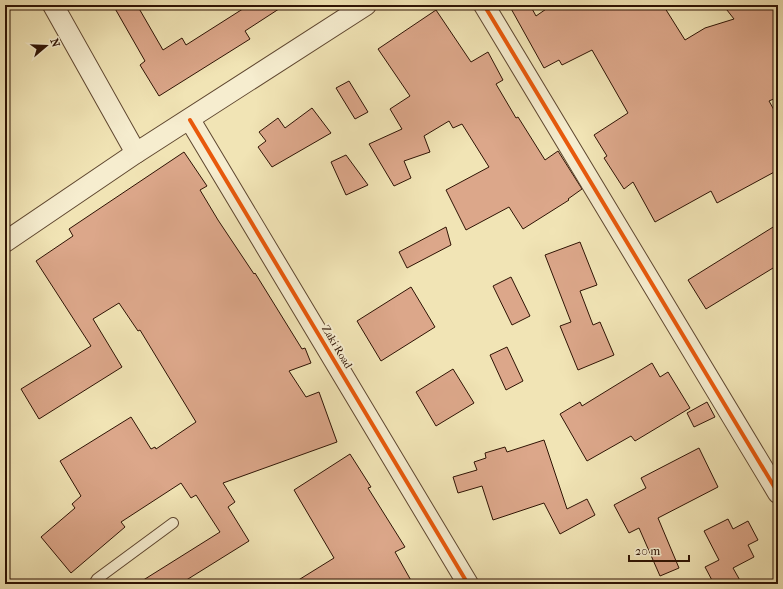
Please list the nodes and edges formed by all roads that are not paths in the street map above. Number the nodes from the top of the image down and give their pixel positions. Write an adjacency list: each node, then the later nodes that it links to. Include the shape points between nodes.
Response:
1 (53, 5): 5 (street)
2 (366, 5): 4 (street)
3 (484, 5): 7 (street)
4 (190, 120): 5 (street); 10 (street, Zaki Road)
5 (136, 153): 6 (street)
6 (5, 242)
7 (778, 493)
8 (173, 523): 9 (lane, via 97,579)
9 (94, 584)
10 (468, 584)

